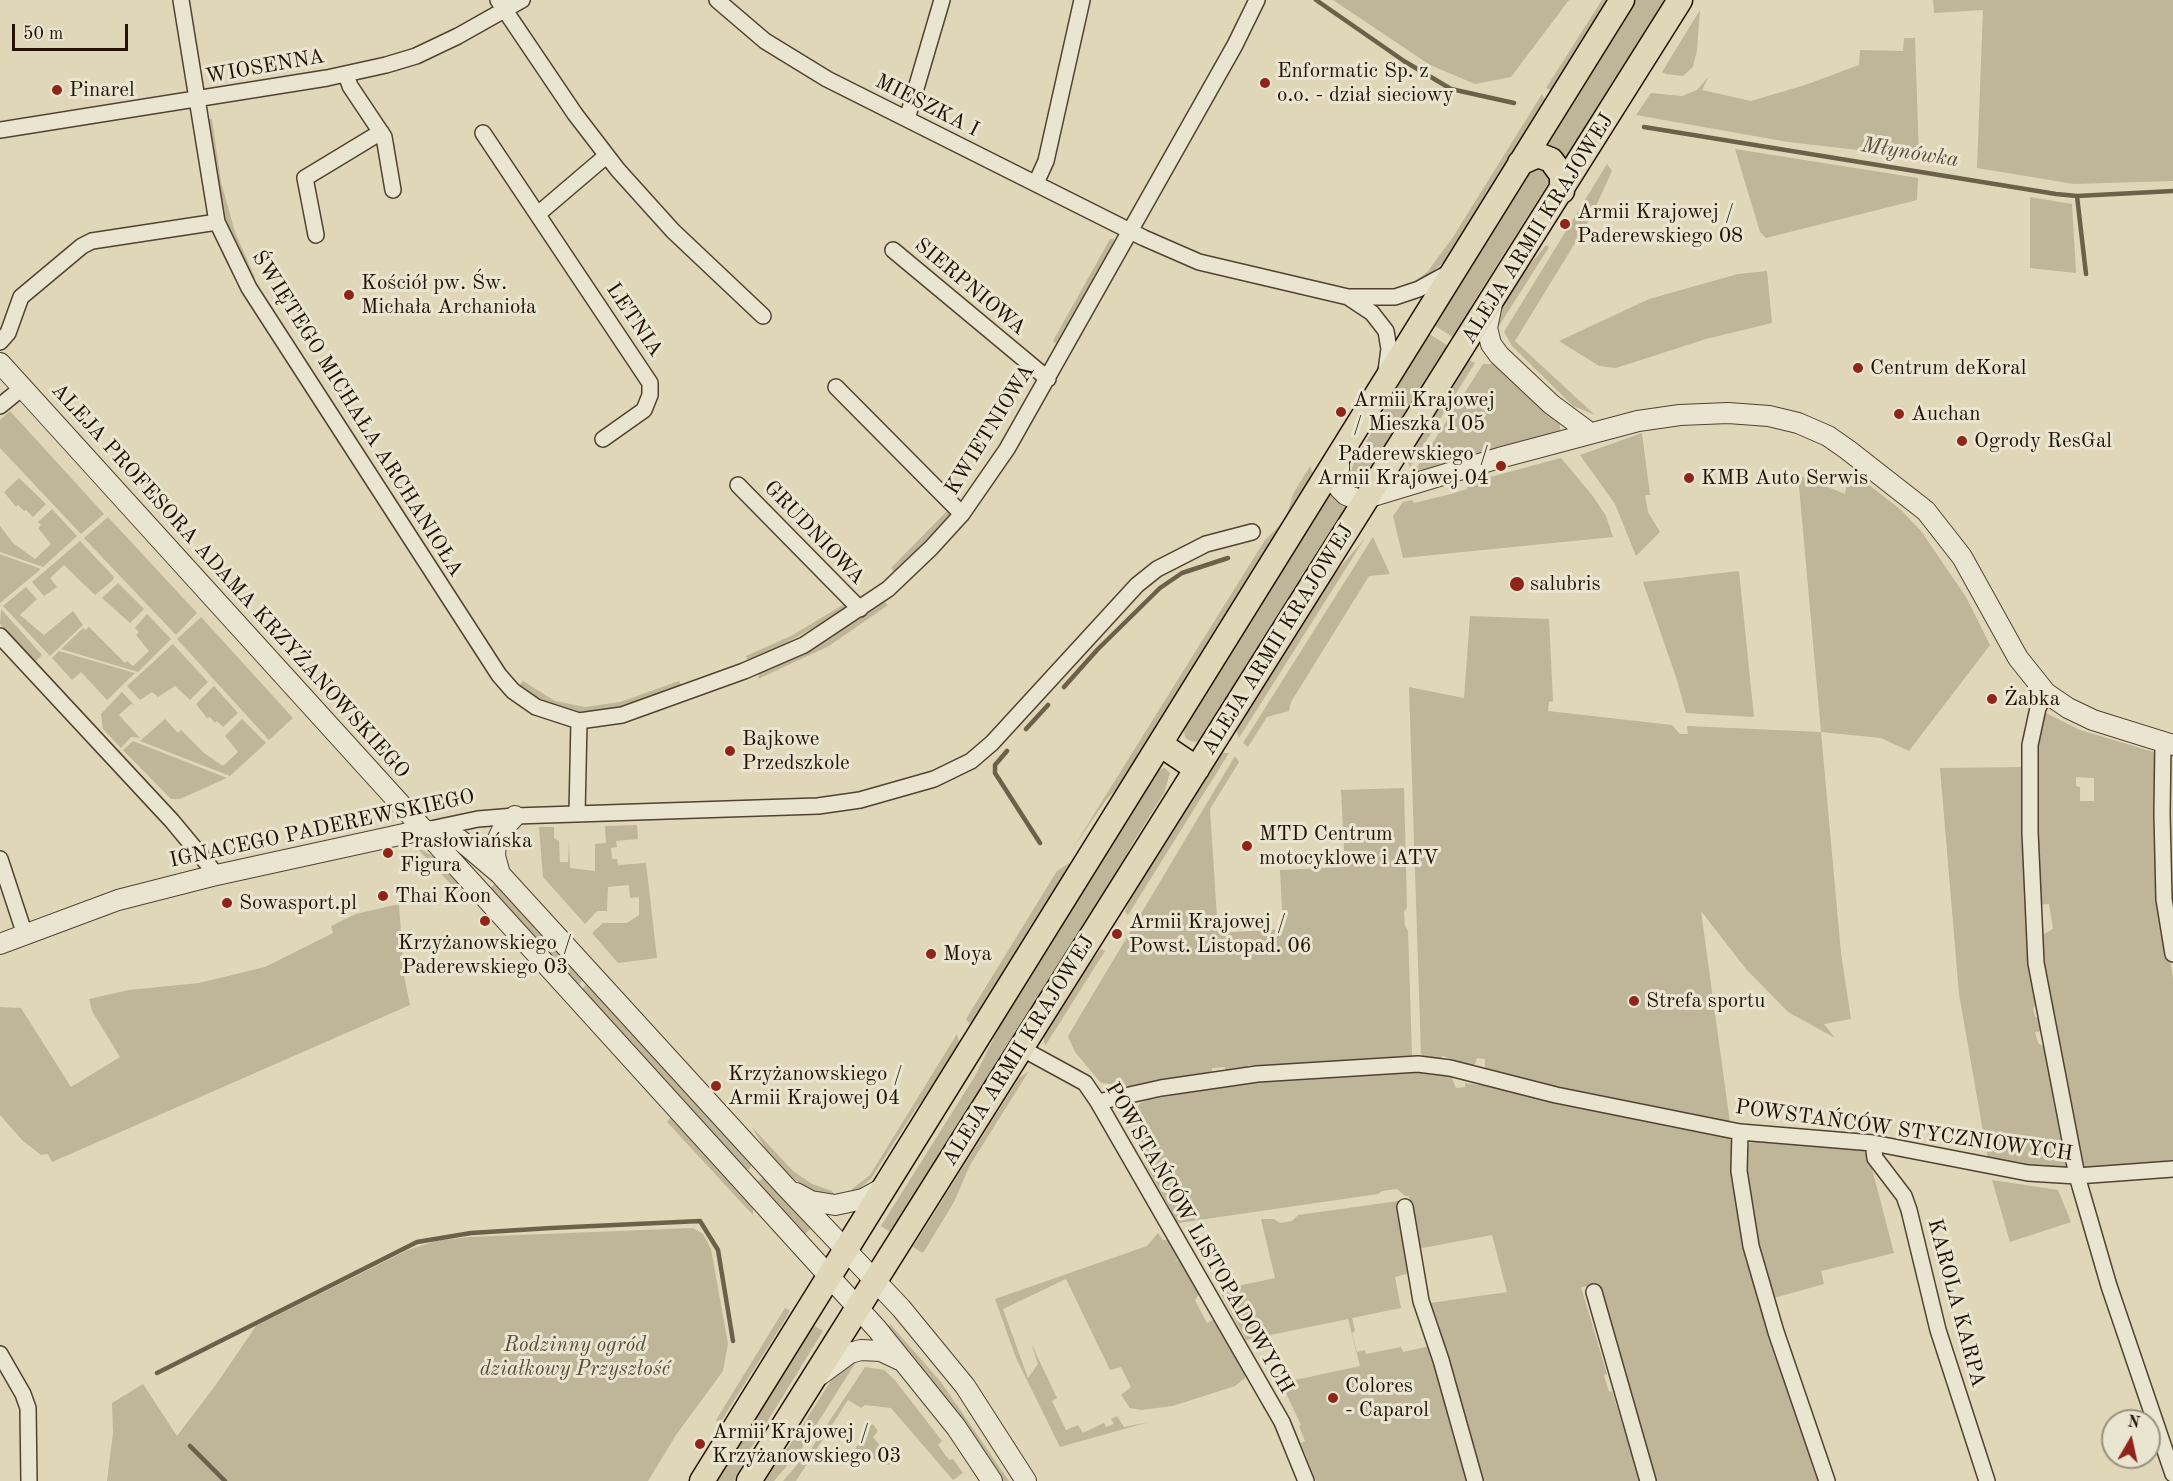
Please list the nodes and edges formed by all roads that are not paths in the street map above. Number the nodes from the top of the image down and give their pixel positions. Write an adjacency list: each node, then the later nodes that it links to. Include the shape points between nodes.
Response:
1 (181, 0): 11 (street, ŚWIĘTEGO MICHAŁA ARCHANIOŁA)
2 (522, 0): 9 (street, WIOSENNA)
3 (717, 0): 12 (street, MIESZKA I, via 791,58)
4 (942, 0): 12 (street)
5 (1082, 0): 18 (street, via 1046,161)
6 (1257, 0): 23 (street)
7 (1622, 0): 17 (main road, ALEJA ARMII KRAJOWEJ)
8 (1680, 0): 20 (main road, ALEJA ARMII KRAJOWEJ)
9 (501, 5): 10 (street, WIOSENNA, via 416,56); 16 (street)
10 (346, 75): 11 (street, WIOSENNA); 14 (street)
11 (196, 100): 13 (street, WIOSENNA); 22 (street, ŚWIĘTEGO MICHAŁA ARCHANIOŁA)
12 (907, 119): 18 (street, MIESZKA I)
13 (0, 130)
14 (381, 132): 19 (street); 24 (street, via 305,178)
15 (483, 133): 21 (street, LETNIA)
16 (606, 156): 21 (street); 29 (street, via 673,231)
17 (1520, 163): 20 (main road, via 1538,155 1551,160 1562,176); 26 (main road, ALEJA ARMII KRAJOWEJ)
18 (1036, 183): 23 (street, MIESZKA I)
19 (393, 190)
20 (1562, 191): 28 (main road, ALEJA ARMII KRAJOWEJ)
21 (538, 214): 38 (street, LETNIA, via 650,383 644,410)
22 (217, 222): 30 (street, via 92,241 82,246 21,297 8,333); 47 (street, ŚWIĘTEGO MICHAŁA ARCHANIOŁA, via 249,288 499,675 536,707)
23 (1130, 231): 27 (street, MIESZKA I, via 1213,267); 32 (street, KWIETNIOWA)
24 (316, 235)
25 (893, 250): 32 (street, SIERPNIOWA)
26 (1453, 270): 27 (street, MIESZKA I, via 1395,297); 33 (main road, ALEJA ARMII KRAJOWEJ)
27 (1348, 297): 33 (street, MIESZKA I, via 1372,313 1386,331 1389,349)
28 (1493, 300): 37 (street, via 1487,328 1499,355 1551,404); 41 (main road, ALEJA ARMII KRAJOWEJ)
29 (763, 316)
30 (0, 342)
31 (0, 363): 35 (street, ALEJA PROFESORA ADAMA KRZYŻANOWSKIEGO)
32 (1048, 380): 42 (street, KWIETNIOWA, via 1007,450)
33 (1384, 381): 39 (main road, ALEJA ARMII KRAJOWEJ)
34 (836, 387): 42 (street)
35 (22, 388): 36 (street); 53 (street, ALEJA PROFESORA ADAMA KRZYŻANOWSKIEGO)
36 (0, 406)
37 (1590, 433): 41 (street); 46 (street, via 1659,418 1728,413 1788,421 1828,436 1906,494 1947,535 2018,658)
38 (603, 439)
39 (1339, 455): 41 (street, via 1339,488 1353,499); 48 (main road, ALEJA ARMII KRAJOWEJ)
40 (738, 485): 44 (street, GRUDNIOWA)
41 (1369, 497): 50 (main road, ALEJA ARMII KRAJOWEJ)
42 (962, 514): 44 (street, KWIETNIOWA, via 894,583)
43 (1252, 532): 51 (street, IGNACEGO PADEREWSKIEGO, via 1206,544 1157,569 1137,585 992,743 971,761 934,779 860,800 818,806)
44 (860, 609): 47 (street, KWIETNIOWA, via 804,645 744,670 622,715)
45 (0, 636): 56 (street, via 172,821)
46 (2046, 693): 49 (street, via 2093,720); 67 (street, via 2038,708 2030,745 2033,933)
47 (579, 721): 51 (street)
48 (1160, 744): 50 (main road); 69 (main road, ALEJA ARMII KRAJOWEJ)
49 (2168, 744): 59 (street, via 2164,899)
50 (1197, 769): 60 (main road, ALEJA ARMII KRAJOWEJ)
51 (577, 814): 52 (street, IGNACEGO PADEREWSKIEGO)
52 (515, 816): 53 (street, IGNACEGO PADEREWSKIEGO); 55 (street, via 496,843)
53 (424, 830): 55 (street, via 459,840); 56 (street, IGNACEGO PADEREWSKIEGO); 66 (street, ALEJA PROFESORA ADAMA KRZYŻANOWSKIEGO)
54 (0, 860): 57 (street)
55 (500, 874): 64 (street)
56 (213, 876): 57 (street, IGNACEGO PADEREWSKIEGO, via 118,900)
57 (25, 935): 58 (street, IGNACEGO PADEREWSKIEGO)
58 (0, 944)
59 (2173, 954)
60 (1021, 1048): 61 (street, POWSTAŃCÓW LISTOPADOWYCH, via 1085,1083); 73 (main road, ALEJA ARMII KRAJOWEJ)
61 (1098, 1102): 62 (street, POWSTAŃCÓW STYCZNIOWYCH, via 1257,1074 1418,1064); 85 (street, POWSTAŃCÓW LISTOPADOWYCH, via 1282,1422)
62 (1740, 1132): 63 (street, POWSTAŃCÓW STYCZNIOWYCH); 88 (street, via 1738,1171 1751,1246)
63 (1873, 1143): 67 (street, POWSTAŃCÓW STYCZNIOWYCH, via 2028,1173); 89 (street, KAROLA KARPA, via 1875,1158 1904,1196 1909,1210 1938,1330)
64 (758, 1156): 66 (street, via 760,1169 755,1177); 68 (street)
65 (2173, 1169): 67 (street, POWSTAŃCÓW STYCZNIOWYCH)
66 (734, 1171): 72 (street, ALEJA PROFESORA ADAMA KRZYŻANOWSKIEGO)
67 (2077, 1176): 79 (street, via 2109,1286)
68 (784, 1185): 69 (street, via 804,1198 836,1205 863,1199); 71 (street)
69 (885, 1187): 71 (main road, ALEJA ARMII KRAJOWEJ)
70 (1405, 1207): 86 (street, via 1421,1301)
71 (845, 1250): 72 (main road, ALEJA ARMII KRAJOWEJ); 73 (street)
72 (828, 1278): 75 (street); 81 (main road, ALEJA ARMII KRAJOWEJ)
73 (874, 1279): 75 (main road, ALEJA ARMII KRAJOWEJ); 84 (street, via 965,1386)
74 (1593, 1292): 87 (street)
75 (856, 1307): 77 (street); 78 (main road, ALEJA ARMII KRAJOWEJ)
76 (0, 1354): 80 (street, via 28,1408)
77 (907, 1364): 78 (street, via 880,1351 861,1350 850,1353); 83 (street, via 956,1426)
78 (808, 1385): 82 (main road, ALEJA ARMII KRAJOWEJ)
79 (2173, 1474)
80 (28, 1481)
81 (702, 1481)
82 (749, 1481)
83 (992, 1481)
84 (1026, 1481)
85 (1306, 1481)
86 (1475, 1481)
87 (1648, 1481)
88 (1827, 1481)
89 (1987, 1481)

